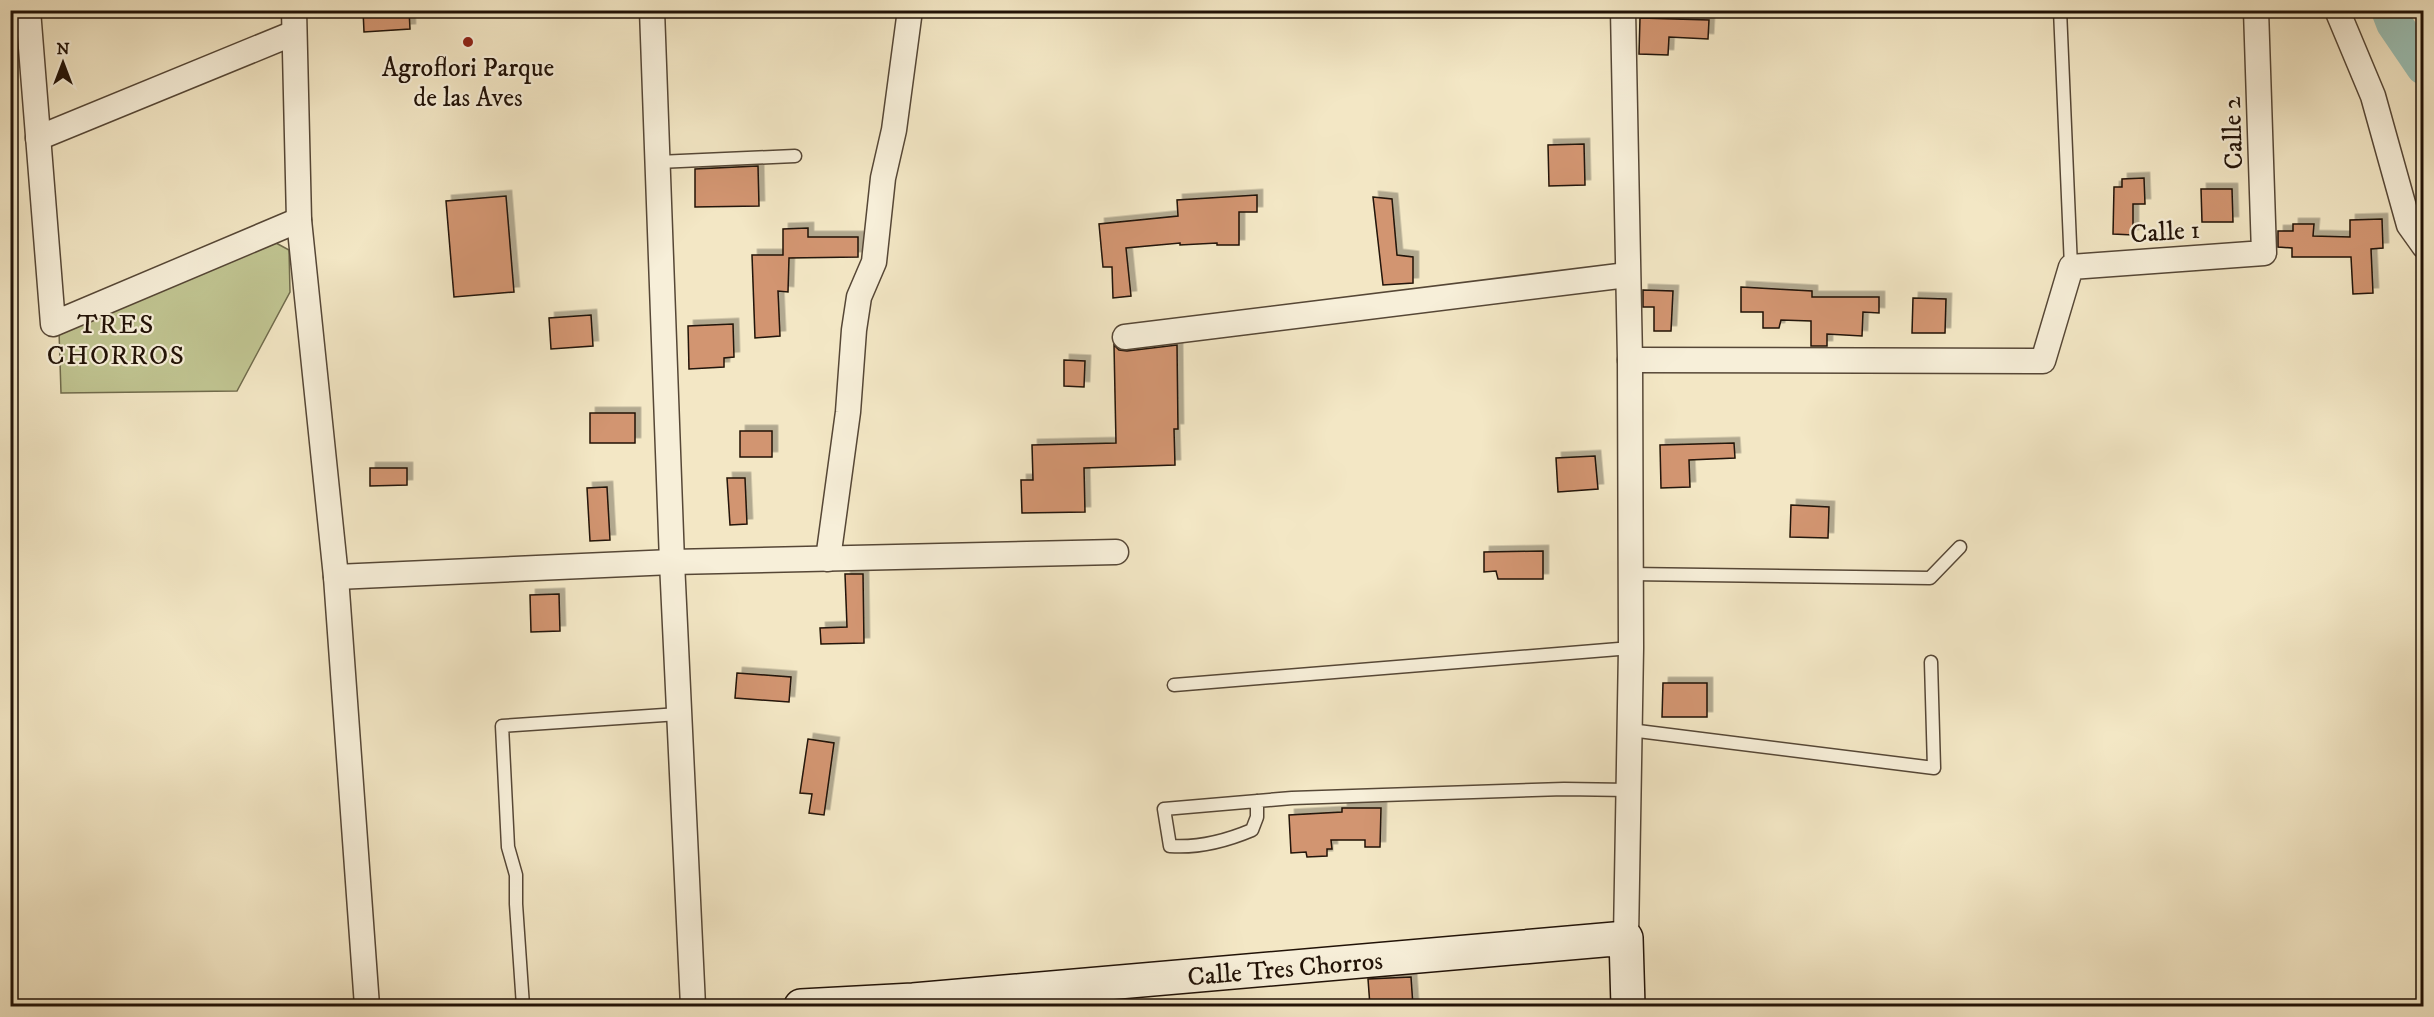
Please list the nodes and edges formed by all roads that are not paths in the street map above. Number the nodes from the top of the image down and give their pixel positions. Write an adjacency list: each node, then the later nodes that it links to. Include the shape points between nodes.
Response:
1 (28, 10): 9 (street)
2 (652, 10): 13 (street)
3 (910, 10): 23 (street, via 874,262 859,297 854,330 848,412)
4 (1623, 10): 18 (street)
5 (2060, 10): 17 (lane)
6 (2256, 10): 16 (street, Calle 2)
7 (2337, 10): 15 (street, via 2373,96 2409,225)
8 (294, 22): 11 (street); 14 (street)
9 (20, 38): 10 (street)
10 (21, 73): 11 (street)
11 (38, 138): 14 (street, via 53,324)
12 (795, 156): 13 (lane)
13 (658, 162): 24 (street)
14 (299, 220): 26 (street)
15 (2424, 246)
16 (2264, 253): 17 (street, Calle 1)
17 (2071, 267): 20 (street, via 2043,361)
18 (1627, 275): 19 (street); 20 (street)
19 (1125, 337)
20 (1630, 360): 25 (street)
21 (1960, 547): 25 (lane, via 1930,578)
22 (1116, 552): 23 (street)
23 (828, 559): 24 (street)
24 (672, 562): 26 (street); 30 (street)
25 (1630, 574): 27 (street)
26 (336, 577): 36 (street)
27 (1631, 648): 29 (lane); 31 (street)
28 (1931, 662): 31 (lane, via 1934,768)
29 (1174, 685)
30 (679, 714): 37 (lane, via 502,726); 38 (street)
31 (1630, 730): 32 (street)
32 (1629, 790): 33 (lane); 34 (street)
33 (1257, 801): 33 (lane, via 1252,830 1188,848 1170,846 1164,809)
34 (1626, 938): 35 (main road, Calle Tres Chorros); 40 (main road)
35 (913, 1003): 39 (main road, Calle Tres Chorros)
36 (367, 1006)
37 (523, 1006)
38 (693, 1006)
39 (801, 1006)
40 (1628, 1006)

